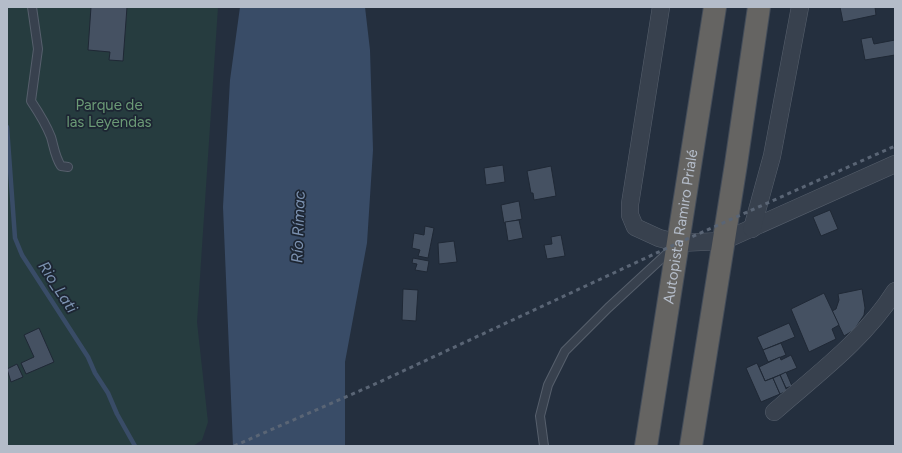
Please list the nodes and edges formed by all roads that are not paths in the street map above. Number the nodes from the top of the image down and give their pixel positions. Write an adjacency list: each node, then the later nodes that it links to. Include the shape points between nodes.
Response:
1 (32, 7): 7 (lane, via 38,49 31,101 44,120 56,159 61,166)
2 (661, 7): 10 (street, via 630,215 636,227 646,233)
3 (715, 7): 10 (highway, Autopista Ramiro Prialé)
4 (759, 7): 9 (highway)
5 (800, 7): 8 (street, via 772,156)
6 (895, 164): 8 (street)
7 (68, 167)
8 (752, 228): 9 (street)
9 (723, 241): 10 (street); 15 (highway)
10 (678, 243): 13 (lane, via 565,351 548,385 540,416); 14 (highway, Autopista Ramiro Prialé)
11 (895, 291): 12 (street, via 848,347)
12 (774, 412)
13 (544, 446)
14 (646, 446)
15 (691, 446)

